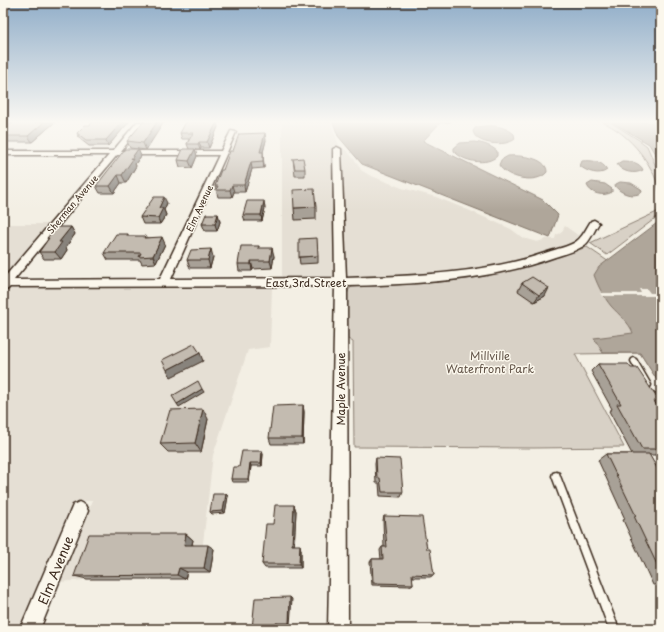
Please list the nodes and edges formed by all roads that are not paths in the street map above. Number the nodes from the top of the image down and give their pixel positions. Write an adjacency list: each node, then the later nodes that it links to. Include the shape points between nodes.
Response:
1 (337, 151): 6 (street, Maple Avenue)
2 (224, 152): 4 (street); 7 (street, Elm Avenue)
3 (3, 153): 4 (street)
4 (116, 153): 8 (street, Sherman Avenue)
5 (594, 223): 6 (street, East 3rd Street, via 583,241 574,247 529,263 468,274 412,280)
6 (341, 282): 7 (street, East 3rd Street); 14 (street, Maple Avenue)
7 (164, 283): 8 (street, East 3rd Street)
8 (4, 285)
9 (634, 361): 10 (lane)
10 (661, 409)
11 (556, 476): 15 (lane)
12 (79, 512): 13 (street, Elm Avenue)
13 (30, 629)
14 (338, 629)
15 (614, 629)

